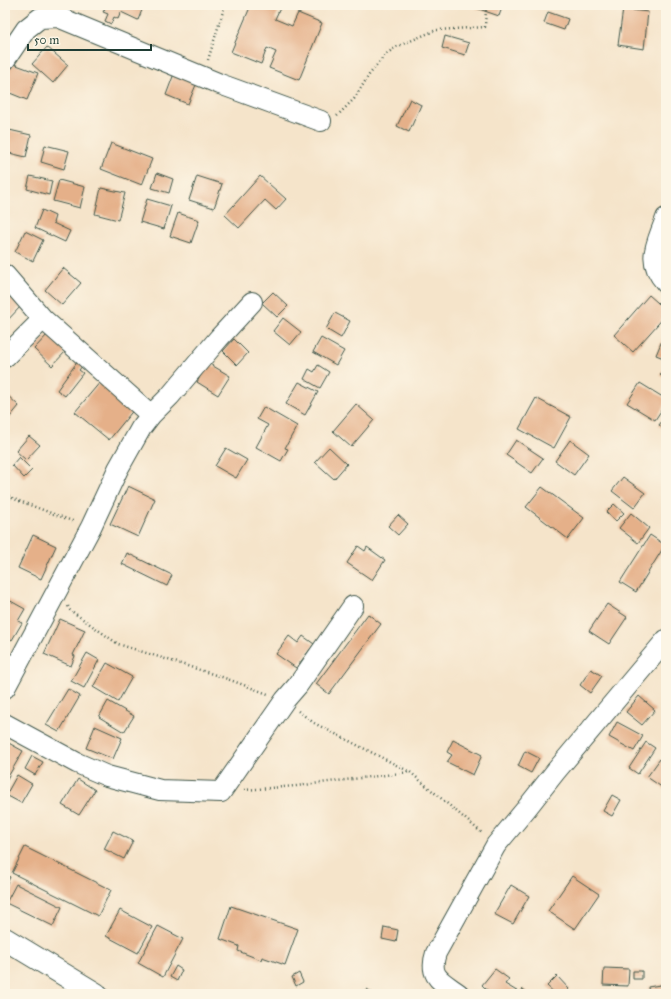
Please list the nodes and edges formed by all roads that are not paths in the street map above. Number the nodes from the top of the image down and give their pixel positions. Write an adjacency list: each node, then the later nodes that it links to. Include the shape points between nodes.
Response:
1 (5, 60): 2 (street, via 26,29 40,18 58,17 220,84)
2 (321, 121)
3 (666, 218): 5 (street, via 654,260)
4 (5, 275): 7 (street)
5 (666, 283)
6 (252, 302): 9 (street, via 170,396)
7 (43, 319): 8 (street); 9 (street)
8 (5, 357)
9 (150, 414): 12 (street, via 118,469 91,528)
10 (353, 606): 13 (street, via 221,792 160,790 107,776 77,763)
11 (666, 640): 16 (street, via 496,845 436,953 433,963 434,973)
12 (5, 688)
13 (5, 724)
14 (5, 939): 15 (highway)
15 (96, 994)
16 (459, 994)

